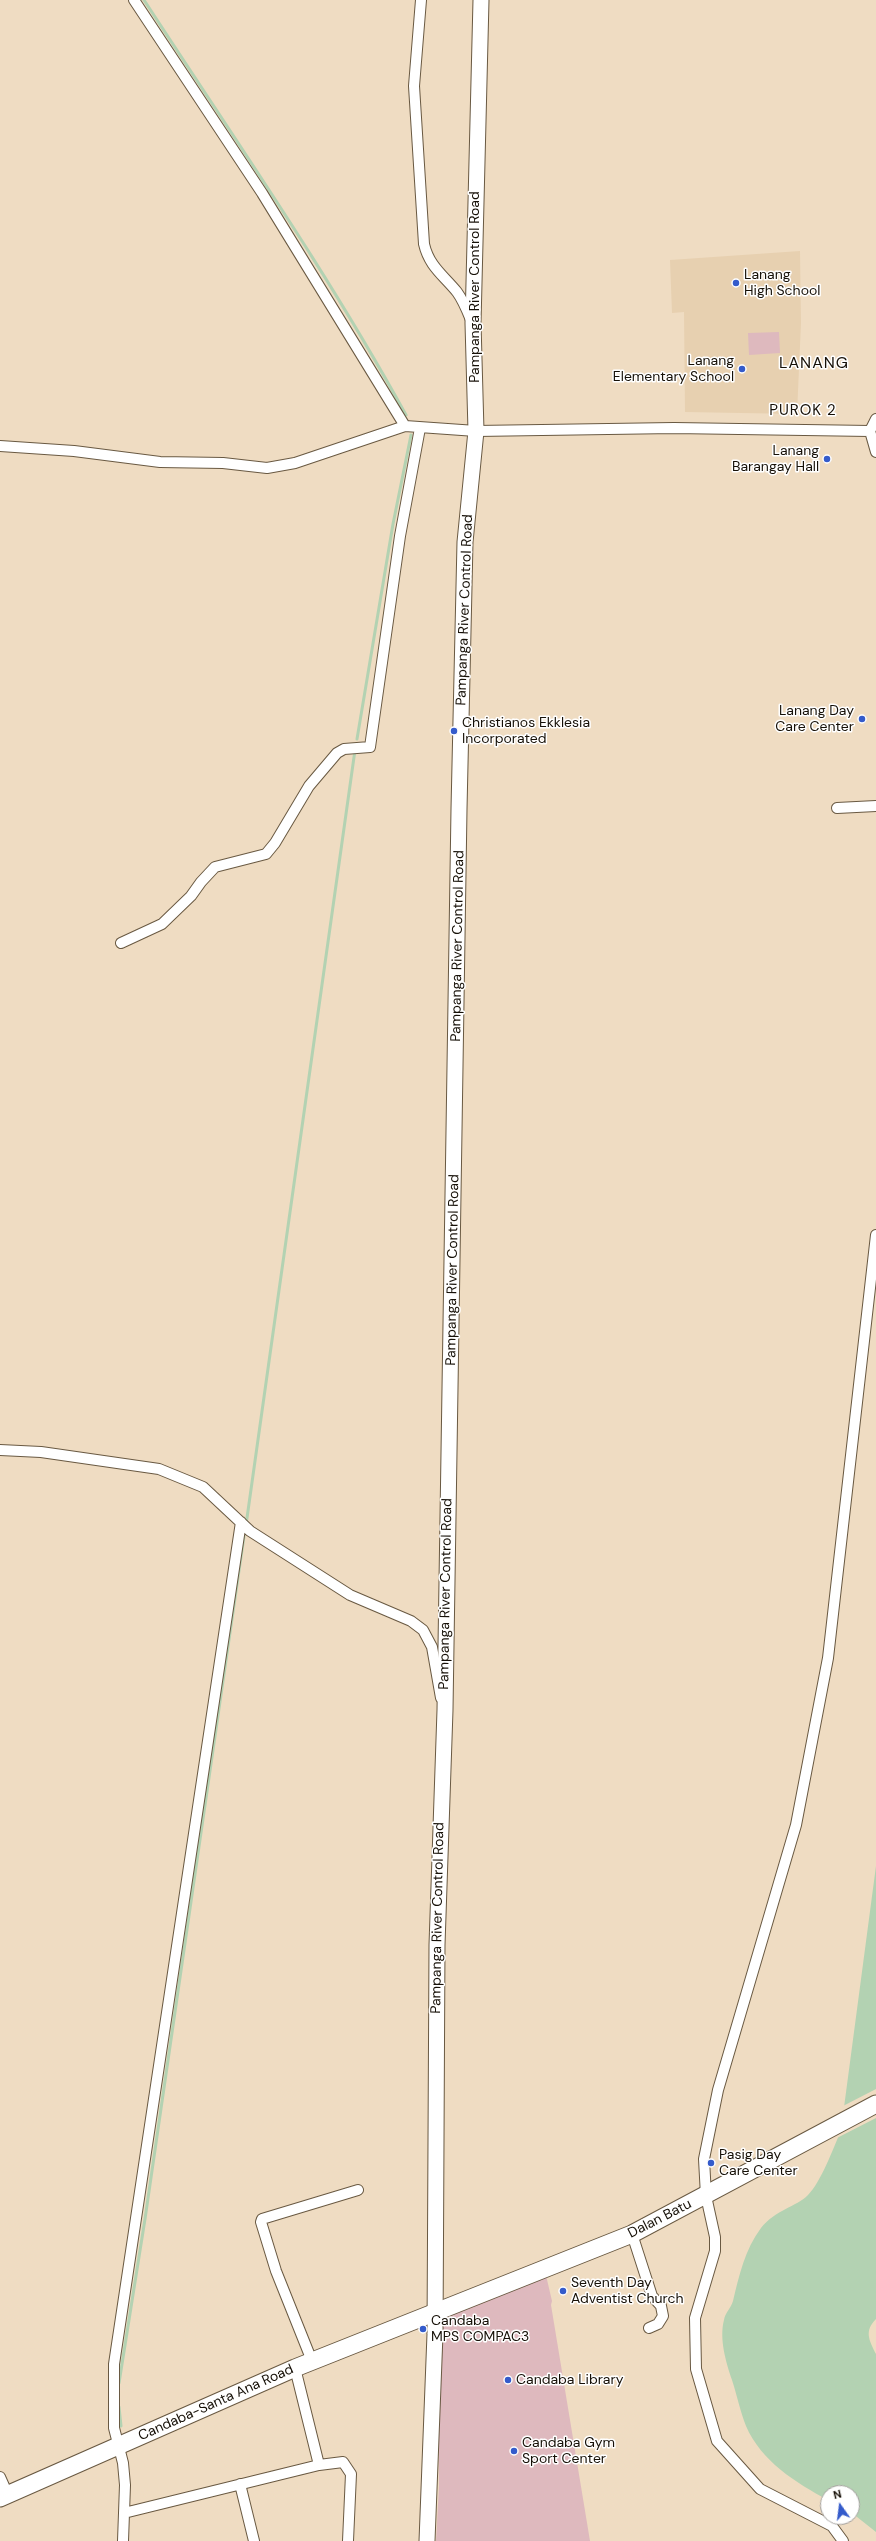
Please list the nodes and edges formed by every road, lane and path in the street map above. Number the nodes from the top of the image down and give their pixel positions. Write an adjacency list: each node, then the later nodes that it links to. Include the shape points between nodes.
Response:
1 (134, 0): 6 (street, via 262,193)
2 (422, 0): 4 (street, via 414,86 424,244 428,258 460,297)
3 (481, 0): 4 (main road, Pampanga River Control Road)
4 (473, 323): 8 (main road, Pampanga River Control Road)
5 (876, 419): 9 (street)
6 (405, 426): 7 (street); 10 (street, via 296,463 267,468 223,463 160,462 74,451)
7 (420, 428): 8 (street); 14 (street, via 400,536 370,748 344,749 336,753 309,786 266,854 215,867 191,896 162,924)
8 (476, 431): 9 (street, via 674,428); 19 (main road, Pampanga River Control Road, via 465,542)
9 (870, 431): 11 (street)
10 (0, 446)
11 (876, 452)
12 (876, 806): 13 (street)
13 (837, 808)
14 (121, 943)
15 (876, 1235): 16 (street)
16 (875, 1256): 22 (street, via 828,1658 796,1825 718,2090 704,2159)
17 (0, 1450): 18 (street, via 41,1452 160,1469 203,1487)
18 (245, 1526): 19 (street, via 350,1595 411,1621 423,1630 432,1647 439,1694); 28 (street, via 114,2364 114,2428)
19 (445, 1710): 24 (main road, Pampanga River Control Road, via 436,1945)
20 (876, 2104): 22 (main road, Dalan Batu)
21 (358, 2190): 26 (street, via 262,2219 261,2222 276,2271)
22 (706, 2196): 23 (main road, Dalan Batu); 38 (street, via 715,2237 715,2251 694,2318 696,2369 717,2441 760,2489 832,2526)
23 (632, 2234): 24 (main road, Dalan Batu); 25 (street, via 652,2296 661,2306 663,2316 658,2324)
24 (435, 2314): 26 (main road, Candaba-Santa Ana Road); 37 (main road, Pampanga River Control Road)
25 (649, 2328)
26 (312, 2361): 27 (main road, Candaba-Santa Ana Road)
27 (295, 2368): 28 (main road, Candaba-Santa Ana Road); 29 (street)
28 (120, 2445): 32 (main road, Candaba-Santa Ana Road); 33 (street, via 125,2485)
29 (319, 2465): 31 (street); 36 (street, via 343,2462 351,2474)
30 (0, 2477): 32 (street)
31 (240, 2484): 33 (street); 35 (street)
32 (4, 2497)
33 (124, 2513): 34 (street)
34 (124, 2541)
35 (254, 2541)
36 (348, 2541)
37 (427, 2541)
38 (843, 2541)

